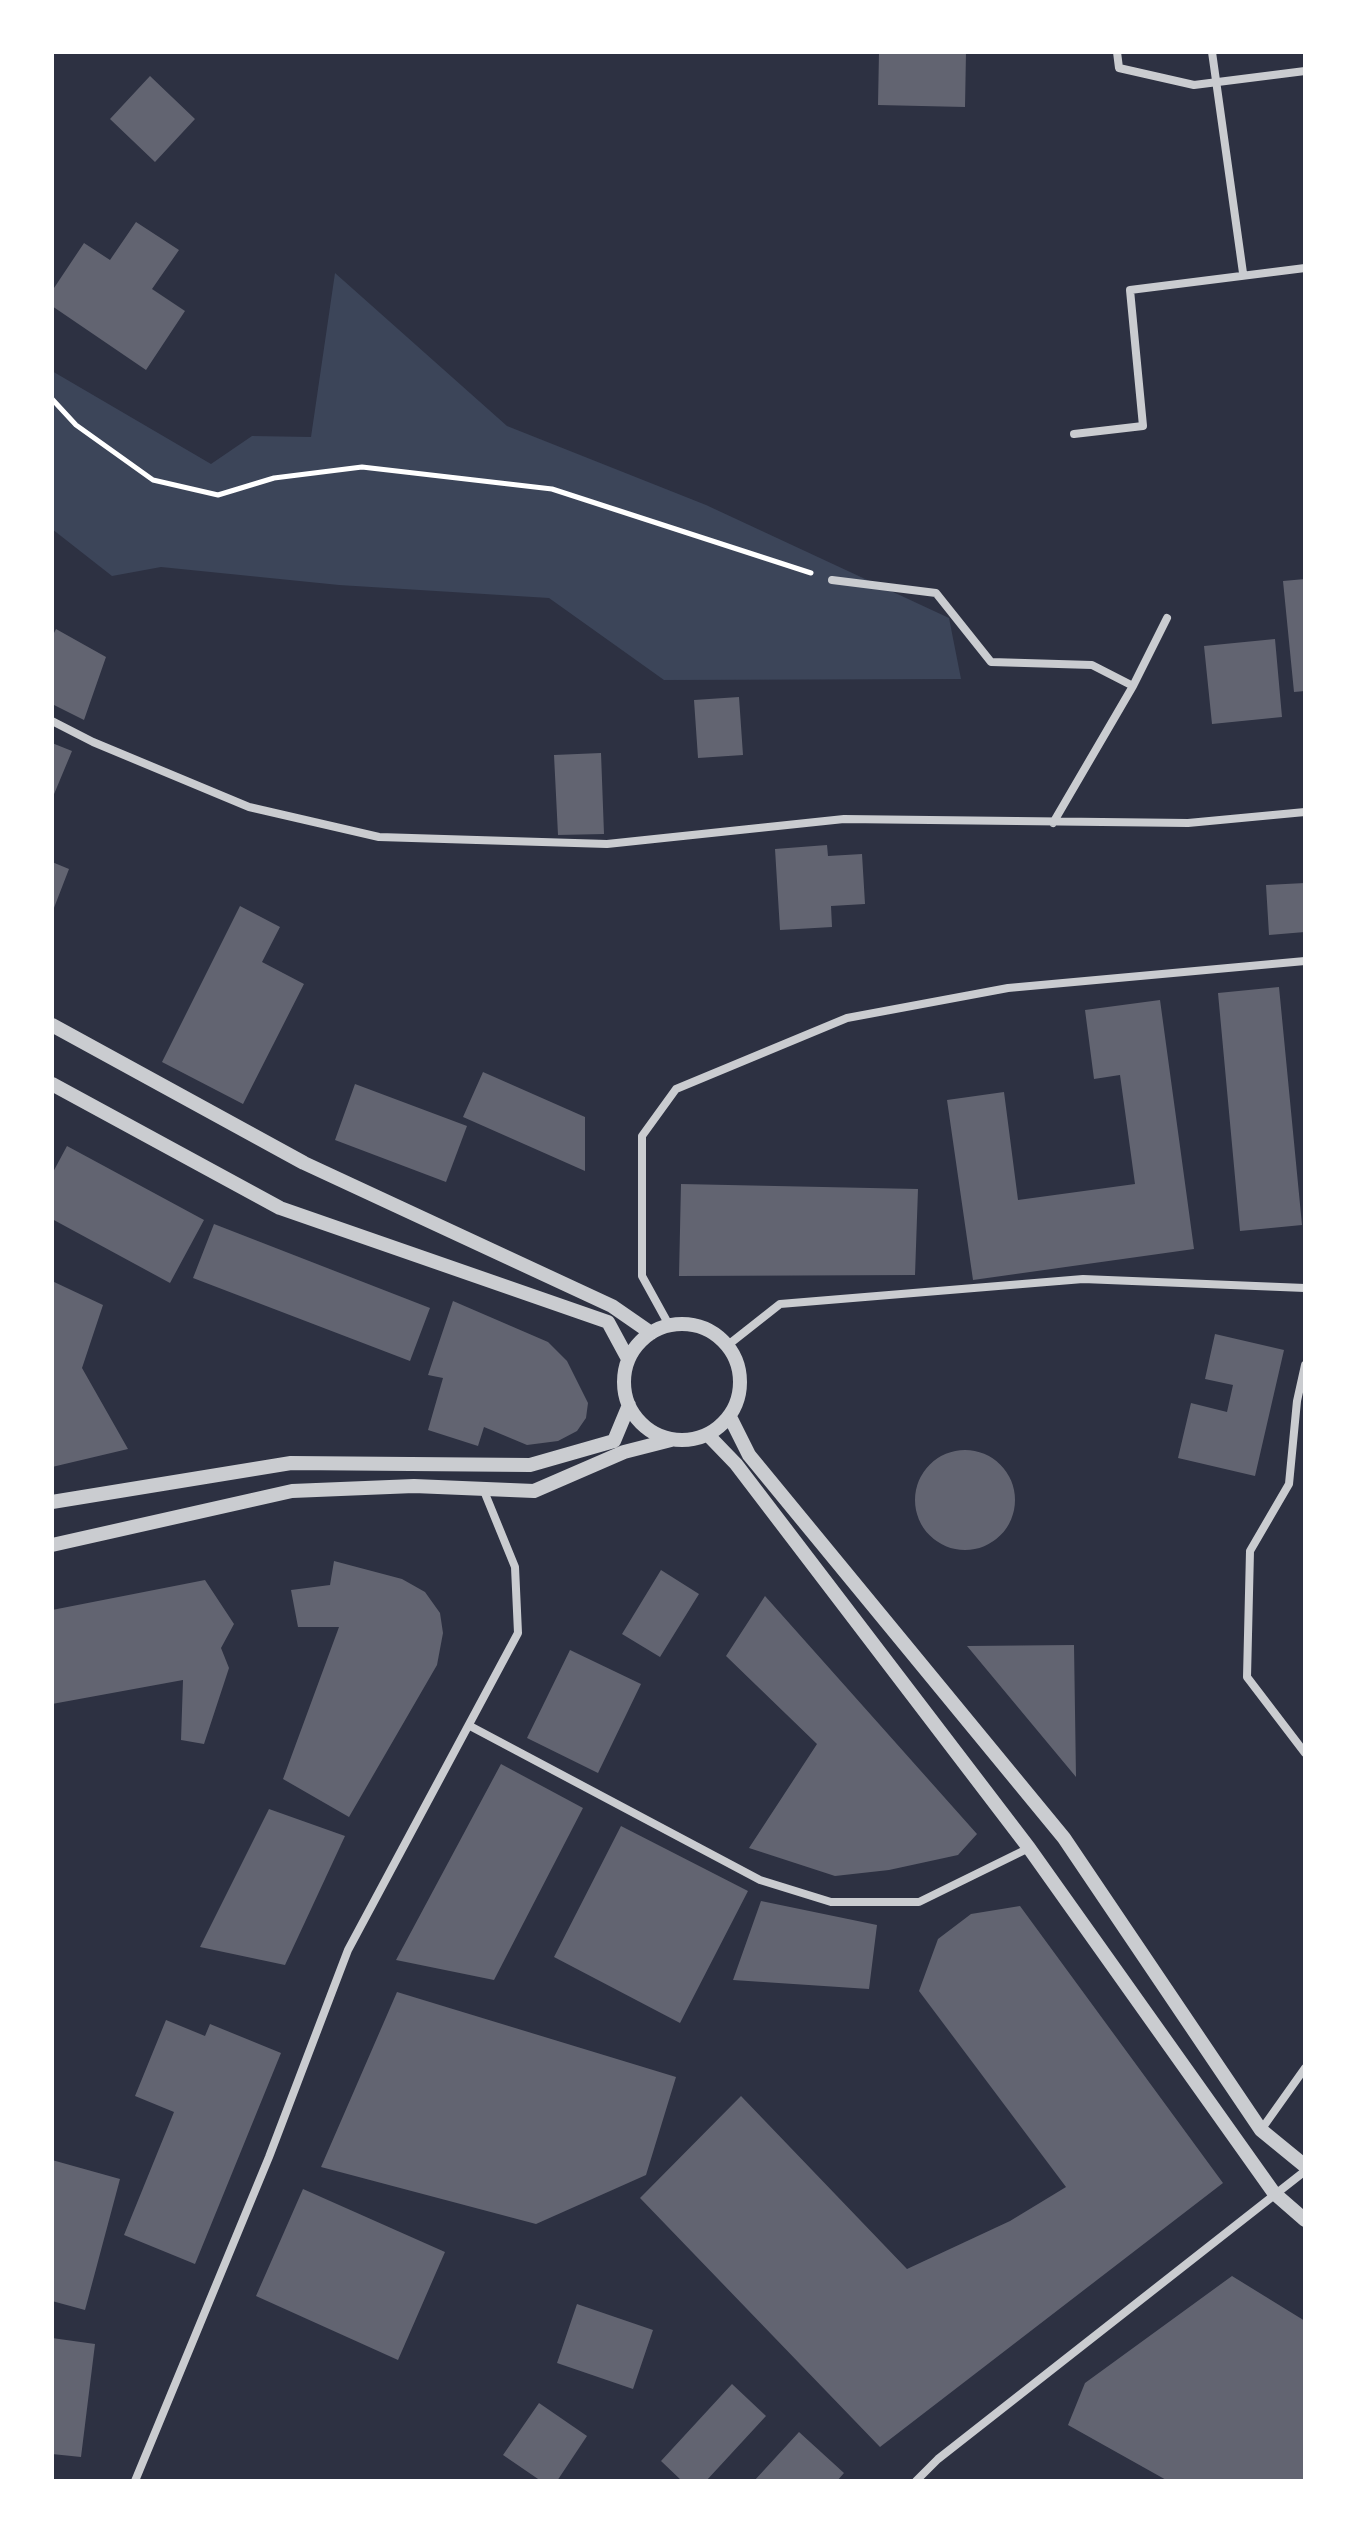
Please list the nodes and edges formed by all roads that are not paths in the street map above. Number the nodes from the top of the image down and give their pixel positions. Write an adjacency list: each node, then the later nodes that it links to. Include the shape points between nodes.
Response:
1 (1117, 52): 4 (street, via 1119,68 1194,85)
2 (1212, 52): 4 (street)
3 (1305, 71): 4 (street)
4 (1217, 82): 6 (street)
5 (1305, 268): 6 (street)
6 (1243, 273): 7 (street, via 1130,290 1143,426)
7 (1074, 434)
8 (832, 580): 10 (street, via 936,593 991,662 1092,665)
9 (1167, 618): 10 (street)
10 (1133, 686): 13 (street)
11 (52, 721): 13 (street, via 249,807 379,837 607,844 844,819)
12 (1305, 812): 13 (street, via 1188,823)
13 (1053, 823)
14 (1305, 961): 18 (street, via 1008,988 847,1018 676,1089 642,1136 642,1276)
15 (52, 1025): 19 (street, via 304,1163 612,1306)
16 (52, 1084): 21 (street, via 280,1208 608,1322)
17 (1305, 1288): 20 (street, via 1083,1279 780,1304)
18 (669, 1325): 19 (street); 20 (street, via 701,1326)
19 (651, 1333): 21 (street)
20 (728, 1345): 24 (street, via 741,1381)
21 (628, 1359): 23 (street, via 624,1390)
22 (1305, 1365): 31 (street, via 1289,1484 1250,1551 1247,1677)
23 (629, 1405): 26 (street, via 646,1428); 28 (street, via 614,1441 530,1465 291,1463)
24 (730, 1417): 25 (street); 34 (street, via 749,1455 1064,1838)
25 (708, 1435): 26 (street); 32 (street, via 736,1464)
26 (671, 1440): 27 (street, via 624,1452 534,1491)
27 (484, 1491): 29 (street, via 414,1486 292,1491); 30 (street, via 515,1567 518,1633)
28 (52, 1502)
29 (52, 1545)
30 (470, 1726): 32 (street, via 760,1880 831,1902 919,1902); 38 (street, via 348,1950)
31 (1305, 1753)
32 (1029, 1848): 36 (street)
33 (1305, 2068): 34 (street)
34 (1261, 2130): 35 (street)
35 (1305, 2168): 36 (street)
36 (1274, 2193): 37 (street); 39 (street)
37 (1305, 2220)
38 (135, 2481)
39 (916, 2481)

